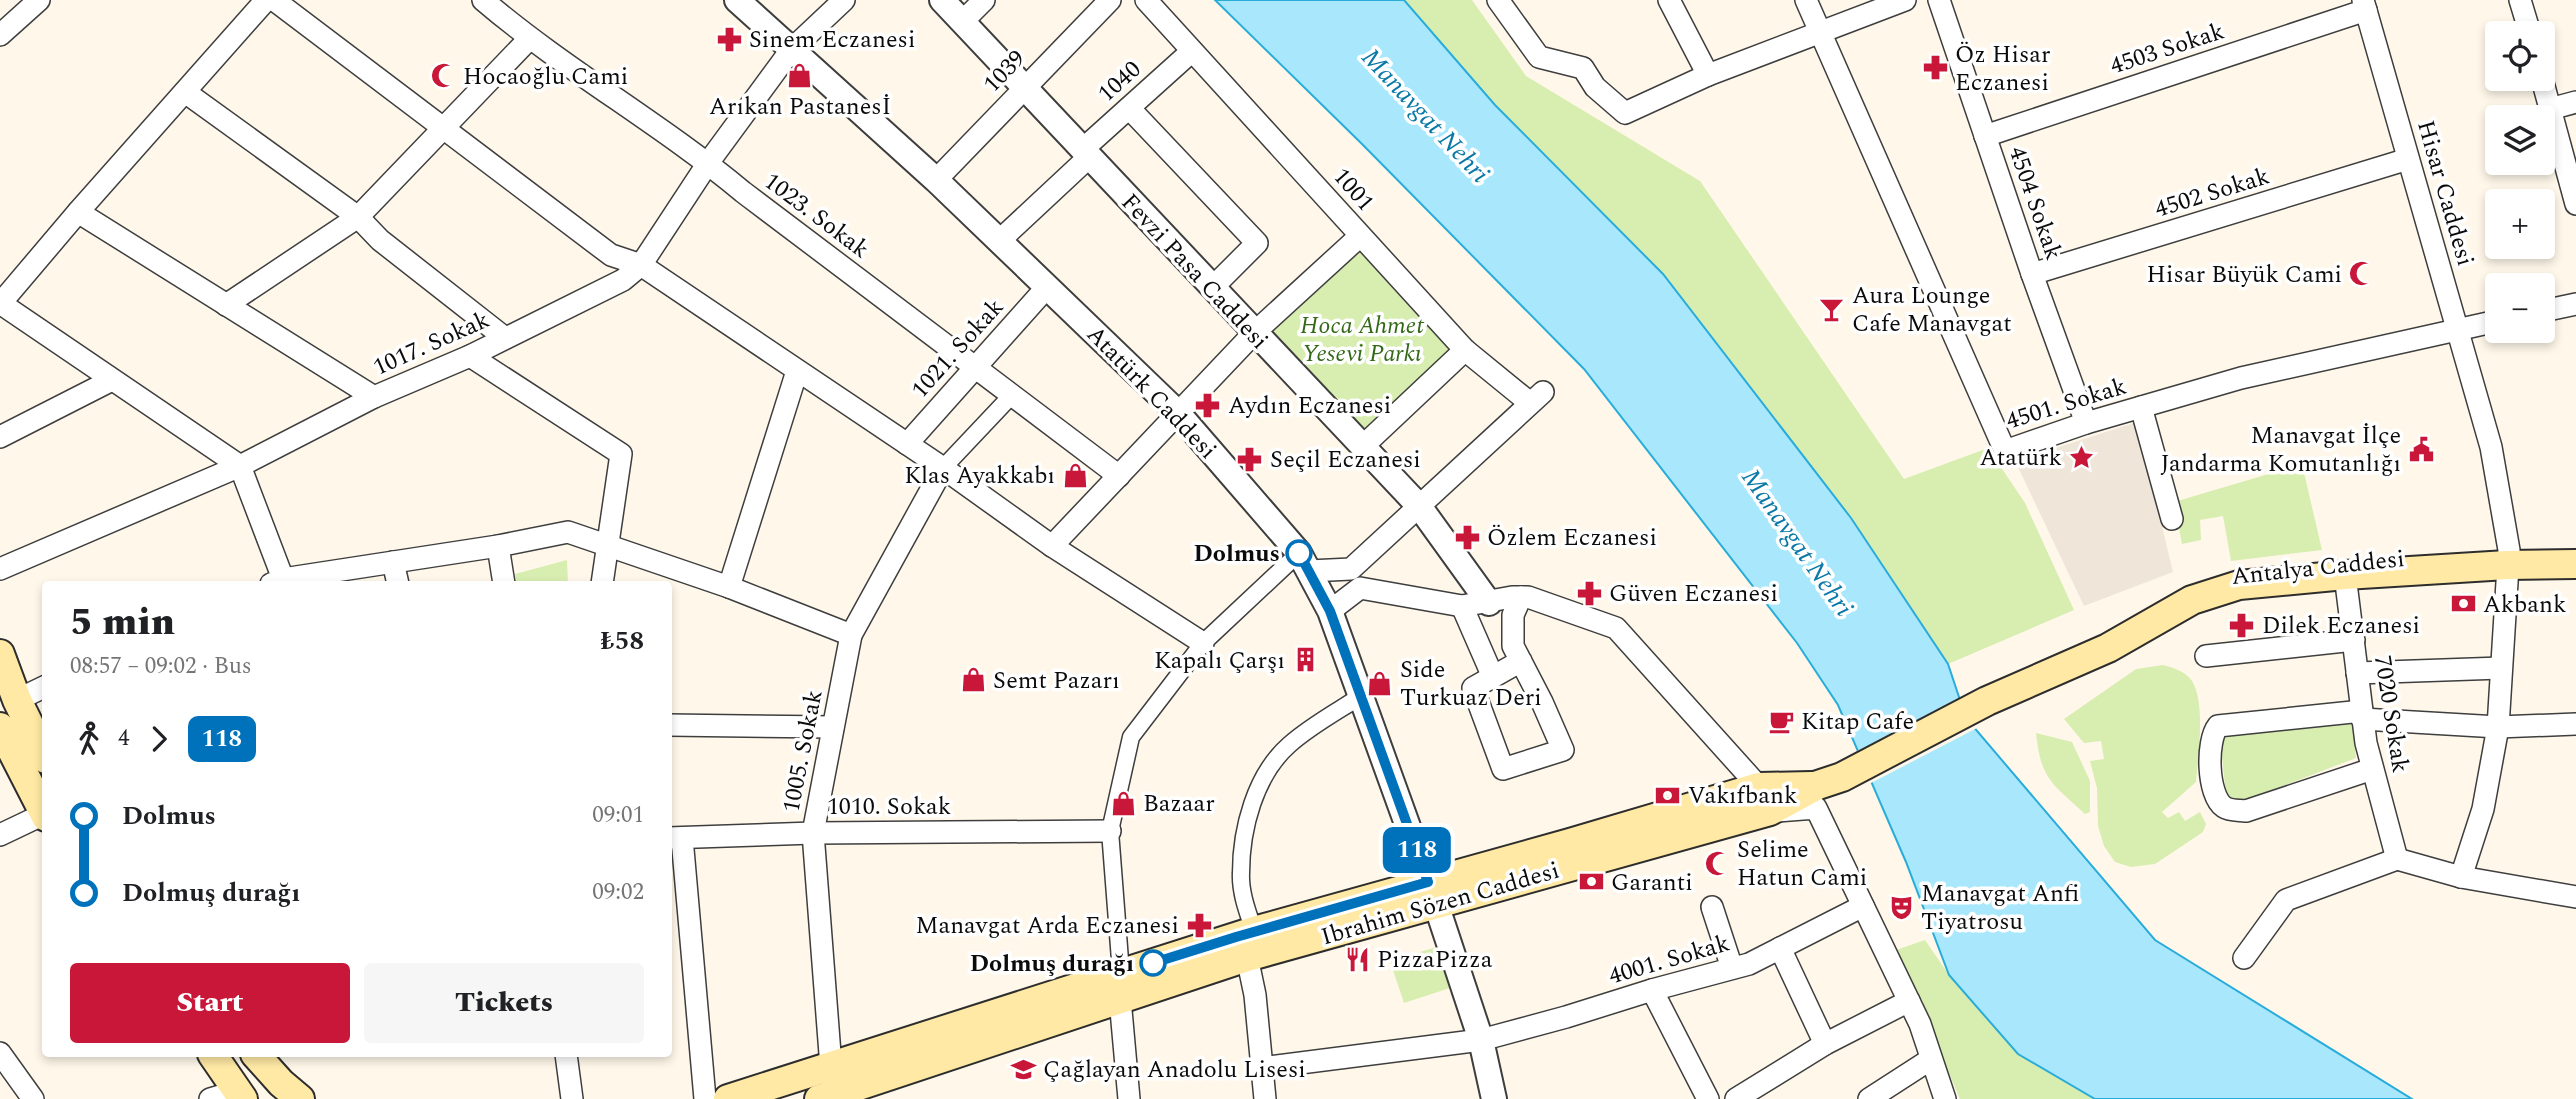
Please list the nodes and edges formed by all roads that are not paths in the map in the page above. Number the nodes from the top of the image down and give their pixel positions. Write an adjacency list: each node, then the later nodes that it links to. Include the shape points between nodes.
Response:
1 (39, 0): 21 (street)
2 (266, 0): 27 (street)
3 (274, 0): 32 (street)
4 (483, 0): 22 (street, 1023. Sokak)
5 (737, 0): 23 (street, Atatürk Caddesi)
6 (844, 0): 23 (street, 1017. Sokak)
7 (942, 0): 19 (street, Fevzi Pasa Caddesi)
8 (984, 0): 19 (street)
9 (1110, 0): 26 (street, 1039)
10 (1146, 0): 24 (street, 1001)
11 (1498, 0): 25 (street, via 1539,57 1583,68 1595,87 1625,113)
12 (1669, 0): 25 (street)
13 (1806, 0): 20 (street, 4501. Sokak)
14 (1905, 0): 20 (street)
15 (1939, 0): 33 (street, 4504 Sokak)
16 (2520, 0): 18 (street)
17 (2365, 5): 33 (street, 4503 Sokak); 35 (street, Hisar Caddesi)
18 (2526, 21)
19 (962, 22): 26 (street, Fevzi Pasa Caddesi)
20 (1820, 32): 25 (street); 64 (street, 4501. Sokak, via 2005,452)
21 (0, 35)
22 (528, 39): 32 (street); 36 (street, 1023. Sokak)
23 (791, 50): 36 (street, 1017. Sokak); 37 (street, Atatürk Caddesi)
24 (1192, 51): 29 (street, 1040); 41 (street, 1001)
25 (1708, 75)
26 (1024, 88): 34 (street, Fevzi Pasa Caddesi); 37 (street, 1039)
27 (185, 92): 39 (street); 40 (street)
28 (2576, 102): 30 (street)
29 (1129, 108): 34 (street, 1040); 46 (street, via 1257,243)
30 (2555, 108)
31 (2555, 127): 38 (street)
32 (442, 129): 40 (street); 43 (street, via 611,255)
33 (1985, 136): 44 (street, 4504 Sokak)
34 (1086, 154): 42 (street, 1040); 46 (street, Fevzi Pasa Caddesi)
35 (2408, 159): 44 (street, 4502 Sokak); 52 (street, Hisar Caddesi)
36 (708, 163): 43 (street, 1017. Sokak); 57 (street, 1023. Sokak)
37 (936, 180): 42 (street, Atatürk Caddesi)
38 (2576, 204)
39 (78, 212): 47 (street); 49 (street)
40 (358, 217): 49 (street); 54 (street, via 380,240)
41 (1360, 236): 53 (street); 55 (street, 1001)
42 (999, 241): 45 (street, Atatürk Caddesi)
43 (640, 265): 54 (street, 1017. Sokak, via 623,281); 58 (street)
44 (2032, 274): 64 (street, 4504 Sokak)
45 (1047, 287): 57 (street, 1021. Sokak); 63 (street, Atatürk Caddesi)
46 (1212, 288): 53 (street, Fevzi Pasa Caddesi)
47 (0, 304): 59 (street)
48 (2576, 304): 50 (street)
49 (226, 305): 61 (street)
50 (2555, 308)
51 (2485, 324): 52 (street, 4501. Sokak)
52 (2458, 330): 62 (street, 4501. Sokak, via 2281,368); 77 (street, Hisar Caddesi, via 2491,447)
53 (1254, 333): 63 (street); 67 (street, Fevzi Pasa Caddesi)
54 (505, 338): 56 (street, 1017. Sokak)
55 (1465, 351): 67 (street); 71 (street, 1001, via 1536,398)
56 (470, 356): 61 (street, 1017. Sokak); 73 (street, via 621,454)
57 (975, 367): 60 (street, 1023. Sokak); 66 (street, 1021. Sokak)
58 (797, 371): 66 (street); 88 (street)
59 (112, 380): 65 (street); 68 (street)
60 (1011, 396): 69 (street); 70 (street, 1023. Sokak)
61 (374, 397): 68 (street, 1017. Sokak)
62 (2141, 407): 64 (street, 4501. Sokak); 72 (street)
63 (1177, 412): 70 (street); 79 (street, Atatürk Caddesi)
64 (2086, 423)
65 (0, 437)
66 (907, 444): 69 (street)
67 (1362, 447): 71 (street, Fevzi Pasa Caddesi)
68 (240, 466): 81 (street, 1017. Sokak); 83 (street)
69 (943, 468): 75 (street); 93 (street, 1005. Sokak)
70 (1119, 476): 75 (street)
71 (1419, 506): 79 (street, via 1351,569); 90 (street, Fevzi Pasa Caddesi)
72 (2172, 519)
73 (609, 544): 74 (street, via 568,531); 87 (street); 88 (street)
74 (498, 546): 78 (street); 86 (street)
75 (1052, 546): 95 (street)
76 (2576, 547): 77 (main road, Antalya Caddesi)
77 (2508, 557): 80 (main road, Antalya Caddesi); 82 (main road, Antalya Caddesi); 99 (street, Hisar Caddesi); 101 (main road, Antalya Caddesi, via 2333,562 2231,573 2188,590)
78 (393, 562): 84 (street); 85 (street)
79 (1304, 562): 92 (street, Atatürk Caddesi); 95 (street)
80 (2576, 564)
81 (0, 569)
82 (2345, 575): 94 (street, 7020 Sokak); 101 (main road, Antalya Caddesi, via 2239,585 2192,600 2108,648)
83 (278, 581)
84 (290, 581)
85 (397, 581)
86 (503, 581)
87 (603, 581)
88 (729, 587): 93 (street)
89 (1521, 597): 90 (street); 98 (street, via 1513,615 1513,646); 115 (street, via 1616,628)
90 (1489, 603): 91 (street)
91 (1462, 606): 92 (street, via 1360,588); 102 (street)
92 (1330, 611): 104 (street, Atatürk Caddesi)
93 (851, 635): 110 (street, 1005. Sokak)
94 (2354, 640): 97 (street); 100 (street, 7020 Sokak)
95 (1202, 643): 118 (street, via 1131,737)
96 (0, 654): 105 (main road)
97 (2206, 656)
98 (1521, 661): 102 (street); 102 (street, via 1563,750 1503,769 1473,688)
99 (2501, 668): 100 (street); 111 (street, Hisar Caddesi)
100 (2357, 673): 106 (street, 7020 Sokak)
101 (2043, 676): 114 (main road, Antalya Caddesi)
102 (1493, 677)
103 (42, 689): 105 (street)
104 (1362, 696): 124 (street, Atatürk Caddesi); 128 (street, via 1289,744 1264,774 1243,844 1240,875)
105 (17, 699): 112 (main road)
106 (2362, 715): 111 (street); 113 (street, 7020 Sokak); 113 (street, via 2218,726 2209,749 2216,795 2229,810 2246,811)
107 (2576, 724): 111 (street)
108 (672, 725): 110 (street)
109 (0, 727): 116 (main road)
110 (833, 727): 119 (street, 1005. Sokak)
111 (2498, 727): 123 (street, Hisar Caddesi, via 2483,809)
112 (42, 751)
113 (2372, 769): 122 (street, 7020 Sokak)
114 (1830, 781): 115 (main road, Ibrahim Sözen Caddesi)
115 (1765, 799): 124 (main road, Ibrahim Sözen Caddesi); 126 (street, via 1816,808)
116 (42, 809)
117 (42, 816): 120 (street)
118 (1110, 831): 119 (street, 1010. Sokak); 132 (street)
119 (813, 833): 121 (street, 1010. Sokak); 143 (street, 1005. Sokak)
120 (0, 835)
121 (675, 838): 149 (street)
122 (2397, 859): 123 (street); 130 (street, via 2286,900)
123 (2461, 877): 125 (street)
124 (1432, 893): 128 (main road, Ibrahim Sözen Caddesi); 135 (street, Atatürk Caddesi)
125 (2576, 897)
126 (1863, 906): 129 (street, 4001. Sokak); 134 (street)
127 (1712, 907): 131 (street)
128 (1251, 944): 132 (main road, Ibrahim Sözen Caddesi); 142 (street)
129 (1780, 948): 131 (street, 4001. Sokak); 136 (street)
130 (2244, 958)
131 (1732, 968): 133 (street, 4001. Sokak)
132 (1121, 986): 143 (main road, Ibrahim Sözen Caddesi); 151 (street)
133 (1652, 990): 135 (street, 4001. Sokak); 154 (street)
134 (1909, 1001): 136 (street); 141 (street)
135 (1481, 1040): 142 (street, 4001. Sokak); 153 (street, Atatürk Caddesi)
136 (1825, 1044): 155 (street)
137 (0, 1053): 145 (street)
138 (214, 1057): 144 (main road)
139 (258, 1057): 147 (main road)
140 (566, 1057): 148 (street)
141 (1931, 1059): 156 (street); 157 (street)
142 (1261, 1068): 152 (street)
143 (829, 1090): 150 (main road, Ibrahim Sözen Caddesi)
144 (240, 1095): 146 (street)
145 (33, 1099)
146 (210, 1099)
147 (300, 1099)
148 (572, 1099)
149 (705, 1099)
150 (729, 1099)
151 (1129, 1099)
152 (1265, 1099)
153 (1494, 1099)
154 (1708, 1099)
155 (1737, 1099)
156 (1870, 1099)
157 (1945, 1099)

